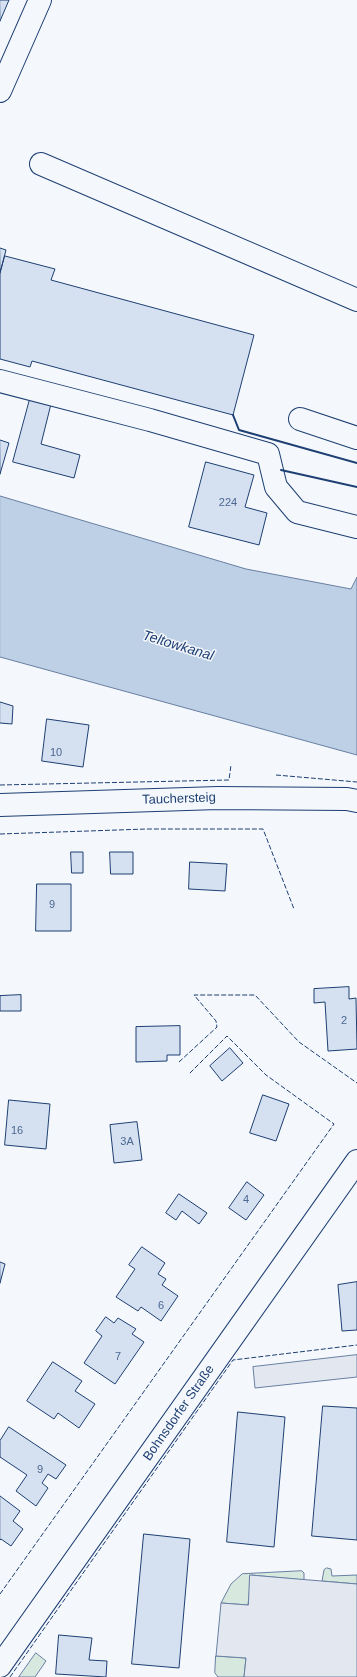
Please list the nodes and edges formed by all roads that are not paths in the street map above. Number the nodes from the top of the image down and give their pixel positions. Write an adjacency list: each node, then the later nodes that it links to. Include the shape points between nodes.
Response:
1 (40, 0): 2 (street)
2 (0, 91)
3 (41, 164): 4 (street)
4 (357, 300)
5 (0, 380): 8 (street, via 268,454 276,487 297,512)
6 (300, 419): 7 (street)
7 (357, 438)
8 (357, 527)
9 (357, 801): 10 (street, Tauchersteig, via 218,798)
10 (0, 805)
11 (357, 1161): 12 (street, Bohnsdorfer Straße)
12 (0, 1666)

